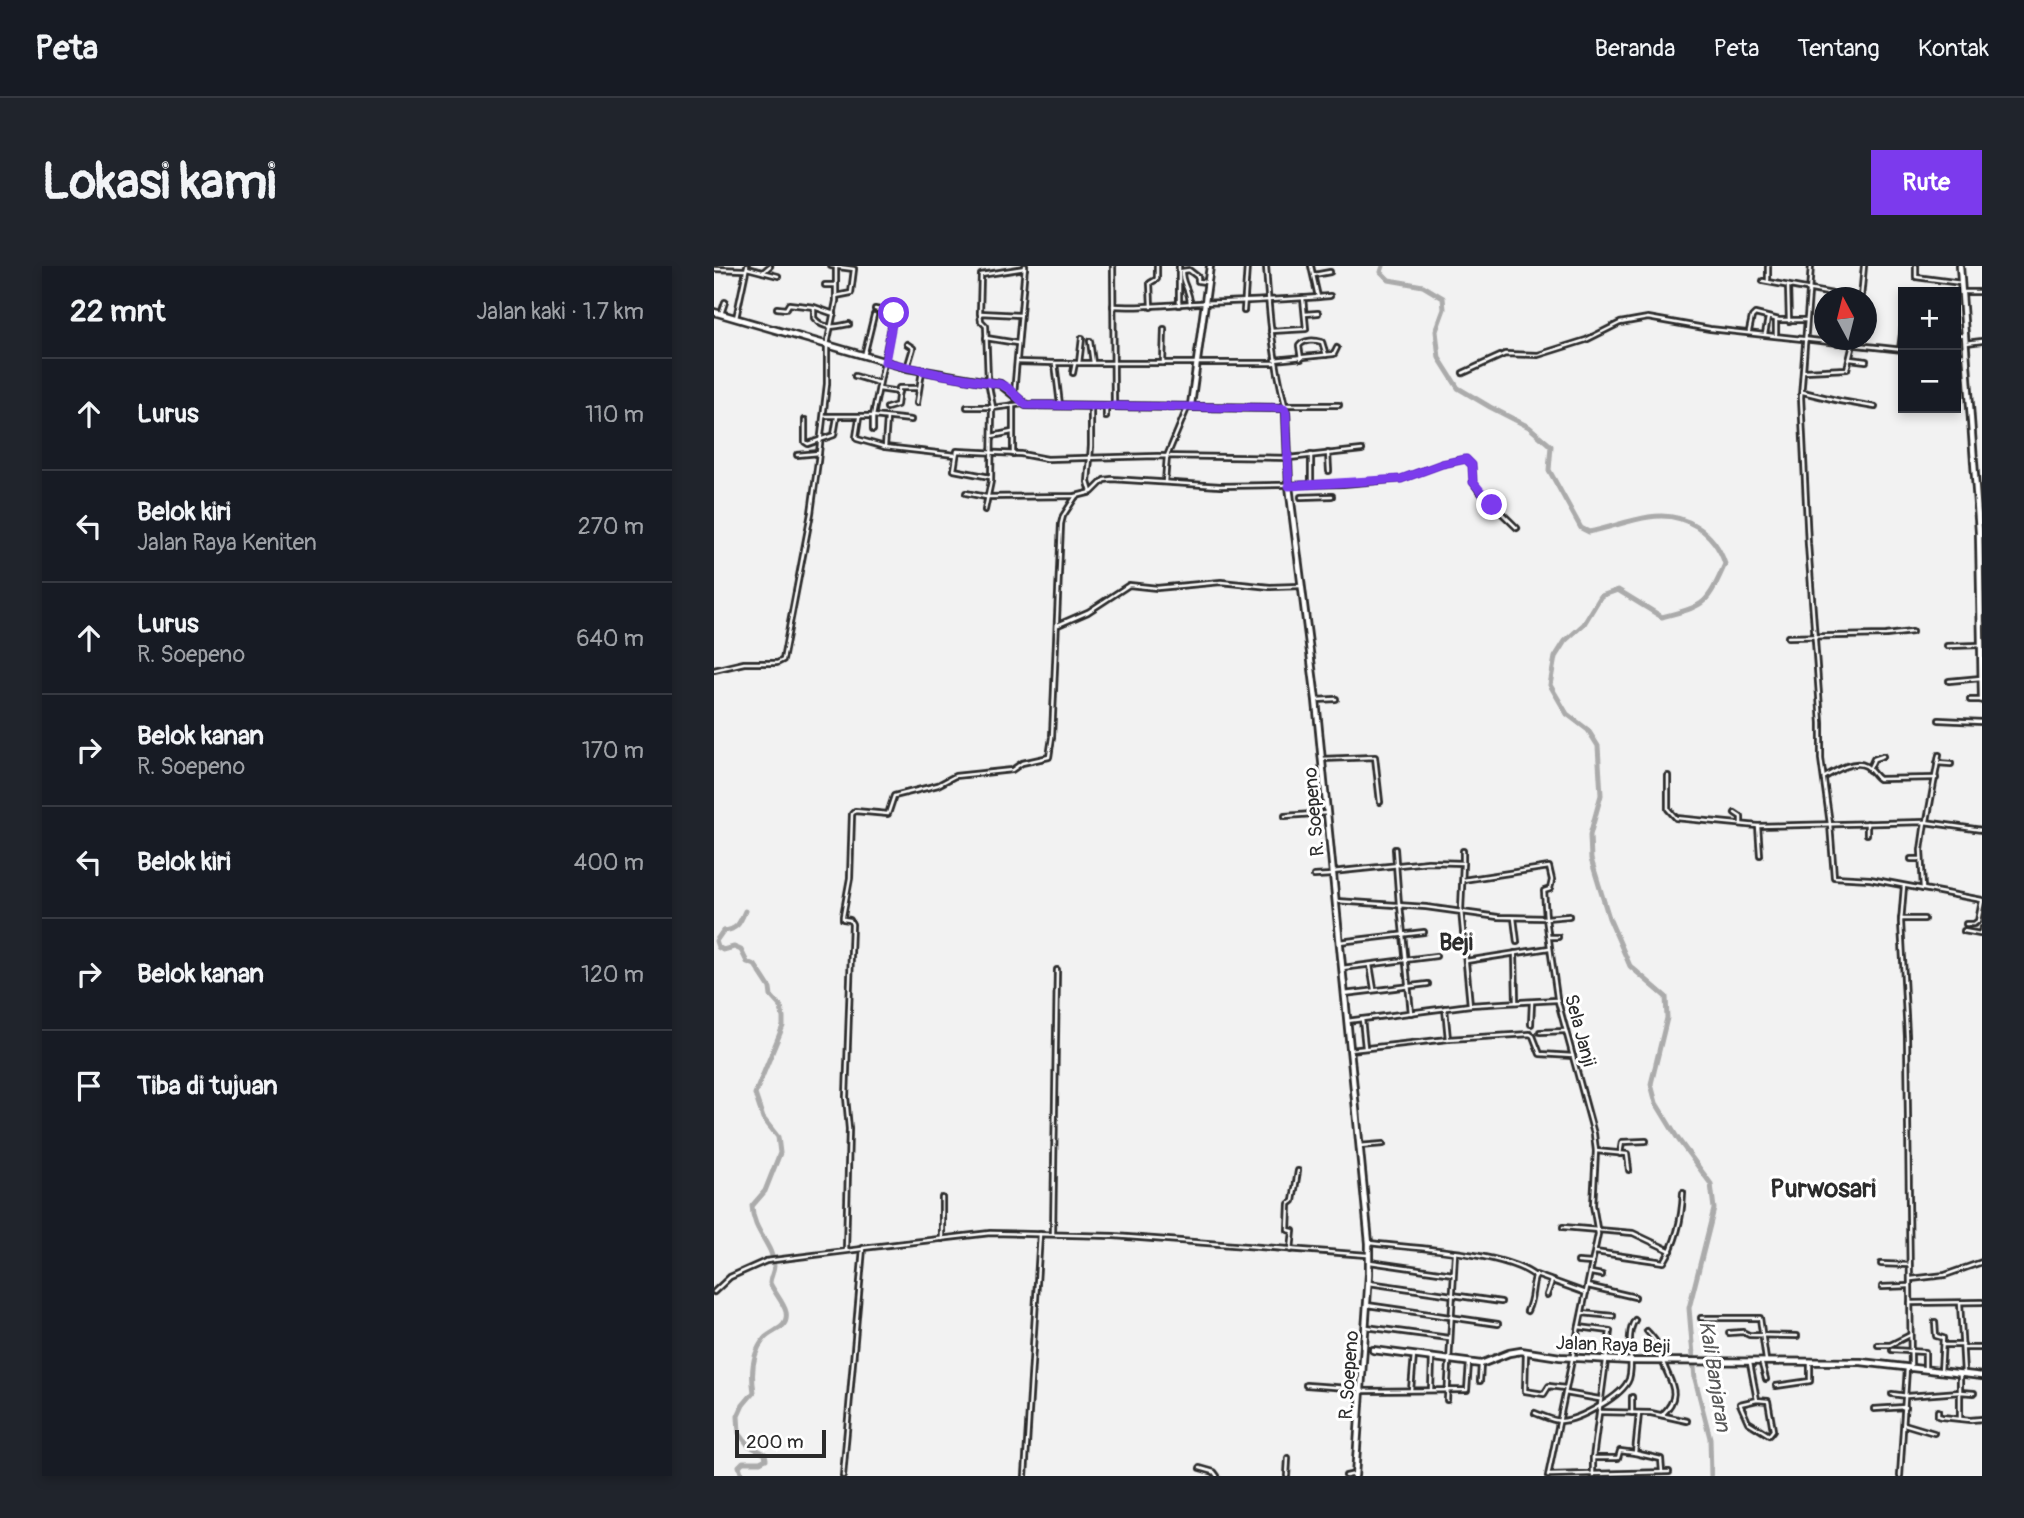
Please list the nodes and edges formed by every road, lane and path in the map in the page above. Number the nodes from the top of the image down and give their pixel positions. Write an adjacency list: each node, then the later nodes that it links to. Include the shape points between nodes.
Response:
1 (770, 266): 19 (street)
2 (834, 266): 15 (street); 28 (street)
3 (1113, 266): 46 (street)
4 (1157, 266): 48 (street, via 1157,279 1150,283)
5 (1180, 266): 45 (street)
6 (1210, 266): 24 (street)
7 (1247, 266): 41 (street)
8 (1266, 266): 42 (street)
9 (1311, 266): 21 (street)
10 (1768, 266): 25 (street)
11 (1811, 266): 32 (street)
12 (1864, 266): 30 (street)
13 (1916, 266): 26 (street, via 1916,277)
14 (1960, 266): 26 (street)
15 (855, 267): 36 (street, via 851,293)
16 (1025, 267): 53 (street, via 981,275); 59 (street)
17 (747, 268): 18 (street); 19 (street); 60 (street)
18 (714, 270)
19 (763, 272): 22 (street)
20 (1330, 272): 21 (street)
21 (1314, 275): 38 (street)
22 (778, 276)
23 (1763, 281): 25 (street)
24 (1208, 282): 43 (street); 44 (street, via 1199,281 1189,270 1182,271)
25 (1768, 282): 29 (street)
26 (1961, 283): 31 (street)
27 (825, 285): 28 (street)
28 (835, 285): 36 (street)
29 (1788, 286): 32 (street); 64 (street)
30 (1862, 287)
31 (1961, 287)
32 (1809, 288): 33 (street); 63 (street)
33 (1814, 289)
34 (1961, 292): 35 (street); 77 (street)
35 (1982, 292)
36 (835, 296): 56 (street)
37 (1331, 296): 38 (street)
38 (1318, 297): 39 (street)
39 (1303, 298): 42 (street); 57 (street)
40 (724, 302): 55 (street)
41 (1244, 302): 42 (street); 43 (street); 51 (street)
42 (1268, 302): 68 (street)
43 (1204, 303): 44 (street); 104 (street)
44 (1190, 304): 45 (street)
45 (1179, 305): 48 (street)
46 (1113, 306): 48 (street); 102 (street)
47 (814, 307): 49 (street, via 789,304 786,309); 56 (street); 66 (street, via 815,320)
48 (1151, 307)
49 (777, 308)
50 (875, 309): 96 (street, via 894,312)
51 (1244, 311)
52 (714, 312): 55 (street)
53 (980, 313): 59 (street); 72 (street)
54 (1318, 313): 57 (street)
55 (721, 314): 60 (street)
56 (834, 314): 66 (street)
57 (1305, 314): 68 (street, via 1306,329)
58 (874, 315): 91 (street)
59 (1020, 315): 80 (street)
60 (736, 318): 82 (street)
61 (1768, 318): 62 (street); 69 (street, via 1754,315); 70 (street)
62 (1776, 320): 64 (street); 71 (street)
63 (1806, 320): 64 (street); 75 (street)
64 (1789, 321)
65 (849, 324): 66 (street)
66 (831, 328): 82 (street)
67 (1164, 329): 103 (street)
68 (1270, 331): 98 (street)
69 (1748, 332): 70 (street); 109 (street, via 1641,319 1538,355 1505,354)
70 (1765, 334): 71 (street)
71 (1776, 335): 75 (street)
72 (986, 338): 80 (street); 111 (street)
73 (1082, 338): 88 (street)
74 (1961, 338): 77 (street)
75 (1807, 339): 76 (street); 107 (street)
76 (1814, 339)
77 (1965, 340): 79 (street); 92 (street)
78 (1090, 341): 87 (street)
79 (1982, 341)
80 (1018, 343): 97 (street)
81 (907, 344): 105 (street, via 912,348)
82 (827, 345): 91 (street); 134 (street)
83 (1877, 345): 85 (street)
84 (1337, 348): 89 (street)
85 (1898, 348)
86 (1852, 350): 94 (street)
87 (1091, 351): 88 (street); 101 (street)
88 (1080, 352): 100 (street)
89 (1326, 355): 93 (street); 93 (street, via 1322,342 1304,341 1299,346)
90 (1961, 355): 92 (street)
91 (864, 356): 96 (street)
92 (1967, 356): 173 (street)
93 (1301, 359): 98 (street)
94 (1850, 359): 95 (street); 107 (street, via 1847,369)
95 (1866, 360)
96 (885, 362): 105 (street); 112 (street)
97 (1016, 362): 99 (street); 114 (street)
98 (1274, 362): 104 (street); 131 (street)
99 (1055, 363): 100 (street); 123 (street)
100 (1077, 363): 101 (street); 108 (street)
101 (1093, 363): 102 (street)
102 (1115, 363): 103 (street); 126 (street)
103 (1163, 363): 104 (street)
104 (1196, 364): 128 (street)
105 (907, 368): 106 (street)
106 (922, 371): 111 (street); 116 (street)
107 (1803, 371): 117 (street)
108 (1073, 373)
109 (1464, 373)
110 (855, 376): 112 (street)
111 (988, 381): 113 (street); 130 (street)
112 (880, 383): 115 (street)
113 (1004, 385): 114 (street); 119 (street)
114 (1014, 385): 119 (street)
115 (879, 388): 118 (street); 135 (street)
116 (919, 388): 118 (street, via 901,388); 120 (street)
117 (1801, 391): 132 (street); 175 (street)
118 (899, 392): 133 (street, via 897,405)
119 (1014, 394): 121 (street)
120 (917, 403)
121 (1023, 404): 122 (street); 123 (street)
122 (1013, 405): 130 (street); 143 (street)
123 (1060, 405): 124 (street)
124 (1091, 405): 125 (street); 156 (street)
125 (1106, 405): 126 (street); 138 (street)
126 (1114, 405): 128 (street)
127 (1339, 405): 131 (street)
128 (1189, 406): 131 (street); 155 (street)
129 (967, 407): 130 (street)
130 (993, 407): 144 (street)
131 (1284, 407): 157 (street, R. Soepeno)
132 (1875, 407)
133 (887, 408)
134 (823, 416): 136 (street); 145 (street)
135 (873, 416): 137 (street); 139 (street); 142 (street)
136 (837, 417): 139 (street); 145 (street, via 836,434)
137 (887, 417): 141 (street); 146 (street)
138 (1106, 417)
139 (859, 418): 146 (street, via 856,438)
140 (805, 420): 145 (street, via 805,443)
141 (911, 420)
142 (873, 430)
143 (1012, 432): 144 (street); 151 (street)
144 (992, 436): 150 (street)
145 (820, 442): 148 (street)
146 (885, 447): 154 (street)
147 (1362, 450): 149 (street)
148 (819, 453): 152 (street); 180 (street, via 783,660)
149 (1328, 453): 153 (street); 158 (street)
150 (990, 454): 151 (street); 154 (street, via 958,451); 159 (street)
151 (1013, 454): 156 (street, via 1047,459)
152 (797, 455)
153 (1311, 455): 157 (street); 161 (street)
154 (955, 456): 159 (street, via 954,470)
155 (1167, 456): 156 (street); 157 (street); 160 (street)
156 (1091, 457): 163 (street, via 1088,484)
157 (1289, 458): 162 (street, R. Soepeno)
158 (1329, 471)
159 (990, 477): 167 (street)
160 (1165, 482): 162 (street); 163 (street, via 1108,479)
161 (1311, 485): 162 (street); 170 (street, via 1401,479 1469,460 1475,486)
162 (1289, 486): 171 (street, R. Soepeno)
163 (1092, 492): 165 (street)
164 (966, 493): 167 (street)
165 (1076, 496): 167 (street); 172 (street, via 1061,524)
166 (1332, 496): 168 (street)
167 (986, 497): 169 (street)
168 (1301, 497)
169 (985, 510)
170 (1517, 528)
171 (1301, 586): 172 (street, via 1221,582 1157,588 1129,585); 185 (street, R. Soepeno)
172 (1058, 625): 284 (street, via 1049,757 1012,770 955,776 894,796 888,814 852,814 850,878 842,916 852,924)
173 (1981, 631): 177 (street)
174 (1912, 632): 175 (street)
175 (1816, 636): 176 (street); 196 (street)
176 (1788, 637)
177 (1980, 645): 178 (street); 179 (street)
178 (1947, 646)
179 (1981, 660): 181 (street)
180 (714, 670)
181 (1981, 678): 182 (street); 184 (street)
182 (1949, 681)
183 (1336, 699): 185 (street)
184 (1982, 699): 186 (street)
185 (1316, 700): 191 (street, R. Soepeno)
186 (1970, 700)
187 (1939, 720): 188 (street)
188 (1982, 722)
189 (1882, 755): 194 (street)
190 (1939, 755): 192 (street)
191 (1322, 759): 198 (street, via 1375,757); 199 (street, R. Soepeno)
192 (1937, 763): 193 (street); 197 (street)
193 (1951, 764)
194 (1869, 770): 196 (street, via 1857,764); 197 (street, via 1879,779)
195 (1668, 776): 205 (street, via 1668,809 1676,818)
196 (1825, 777): 204 (street)
197 (1936, 778): 202 (street)
198 (1380, 802)
199 (1328, 813): 201 (street); 218 (street, R. Soepeno)
200 (1735, 813): 205 (street, via 1741,817)
201 (1285, 816)
202 (1926, 822): 203 (street); 207 (street); 214 (street)
203 (1867, 823): 204 (street); 208 (street)
204 (1830, 824): 206 (street); 221 (street, via 1835,878)
205 (1741, 825): 206 (street)
206 (1758, 826): 211 (street)
207 (1982, 830)
208 (1867, 834)
209 (1395, 849): 216 (street)
210 (1463, 851): 215 (street)
211 (1760, 855)
212 (1548, 859): 217 (street, Sela Janji)
213 (1911, 859): 214 (street)
214 (1921, 859): 222 (street)
215 (1462, 863): 216 (street); 220 (street)
216 (1396, 866): 218 (street); 225 (street)
217 (1549, 867): 220 (street); 229 (street, Sela Janji, via 1552,883 1544,891)
218 (1332, 873): 219 (street); 223 (street, R. Soepeno)
219 (1314, 876)
220 (1463, 880): 226 (street)
221 (1904, 886): 222 (street); 230 (street)
222 (1923, 889): 224 (street)
223 (1334, 901): 225 (street); 239 (street, R. Soepeno)
224 (1982, 901): 232 (street, via 1978,921)
225 (1400, 905): 226 (street); 236 (street)
226 (1461, 910): 228 (street); 245 (street)
227 (1569, 916): 229 (street)
228 (1514, 918): 229 (street); 240 (street)
229 (1546, 918): 237 (street, Sela Janji)
230 (1901, 919): 231 (street); 295 (street)
231 (1924, 919)
232 (1966, 924)
233 (1982, 929): 235 (street, via 1980,934)
234 (1424, 932): 236 (street)
235 (1964, 932)
236 (1403, 934): 239 (street); 244 (street)
237 (1549, 937): 238 (street); 241 (street, Sela Janji)
238 (1558, 937)
239 (1339, 942): 247 (street, R. Soepeno)
240 (1517, 942)
241 (1550, 948): 242 (street); 253 (street, Sela Janji)
242 (1516, 953): 245 (street); 254 (street)
243 (1436, 956): 244 (street)
244 (1405, 961): 246 (street); 250 (street)
245 (1466, 961): 256 (street)
246 (1370, 965): 247 (street); 251 (street)
247 (1342, 968): 252 (street, R. Soepeno)
248 (1057, 970): 280 (street)
249 (1428, 984): 250 (street)
250 (1408, 986): 251 (street); 258 (street)
251 (1374, 991): 252 (street)
252 (1344, 994): 260 (street, R. Soepeno)
253 (1558, 1000): 255 (street); 262 (street, Sela Janji)
254 (1517, 1002): 255 (street); 256 (street)
255 (1532, 1002): 261 (street)
256 (1470, 1005): 257 (street)
257 (1445, 1009): 258 (street); 264 (street)
258 (1411, 1013): 259 (street)
259 (1362, 1019): 260 (street); 265 (street)
260 (1347, 1021): 266 (street, R. Soepeno)
261 (1531, 1024)
262 (1566, 1031): 263 (street); 267 (street, Sela Janji)
263 (1540, 1032)
264 (1448, 1039): 265 (street); 267 (street, via 1530,1034 1540,1054)
265 (1365, 1048): 266 (street)
266 (1350, 1050): 270 (street, R. Soepeno)
267 (1573, 1056): 271 (street, Sela Janji)
268 (1646, 1141): 272 (street, via 1622,1142)
269 (1383, 1144): 270 (street)
270 (1359, 1146): 282 (street, R. Soepeno)
271 (1596, 1151): 272 (street); 278 (street, Sela Janji, via 1593,1195)
272 (1620, 1154): 273 (street, via 1627,1154)
273 (1629, 1170)
274 (1298, 1171): 285 (street, via 1289,1203)
275 (1683, 1193): 286 (street)
276 (942, 1198): 281 (street)
277 (1563, 1227): 278 (street)
278 (1598, 1229): 286 (street, via 1633,1233); 287 (street, Sela Janji)
279 (1040, 1234): 280 (street); 281 (street, via 989,1233); 400 (street)
280 (1053, 1234): 285 (street)
281 (942, 1239): 283 (street)
282 (1369, 1243): 288 (street); 289 (street, R. Soepeno)
283 (862, 1249): 284 (street); 399 (street)
284 (846, 1250): 306 (street, via 766,1261 730,1277)
285 (1292, 1250): 289 (street)
286 (1671, 1251): 287 (street, via 1662,1263)
287 (1595, 1252): 293 (street, Sela Janji)
288 (1454, 1253): 297 (street); 299 (street, via 1511,1263)
289 (1369, 1255): 290 (street, R. Soepeno)
290 (1370, 1262): 297 (street); 302 (street, R. Soepeno)
291 (1578, 1262): 293 (street)
292 (1982, 1262): 300 (street, via 1945,1275)
293 (1593, 1264): 296 (street, Sela Janji)
294 (1881, 1264): 295 (street)
295 (1909, 1265): 300 (street)
296 (1591, 1273): 298 (street); 303 (street, Sela Janji)
297 (1453, 1274): 308 (street)
298 (1602, 1275)
299 (1535, 1276): 301 (street); 316 (street)
300 (1909, 1279): 304 (street)
301 (1552, 1281): 307 (street); 309 (street)
302 (1369, 1283): 308 (street); 315 (street, R. Soepeno)
303 (1588, 1286): 307 (street, Sela Janji); 310 (street)
304 (1909, 1286): 305 (street); 313 (street)
305 (1882, 1287)
306 (714, 1292)
307 (1586, 1293): 317 (street, Sela Janji)
308 (1452, 1295): 311 (street); 319 (street)
309 (1547, 1296)
310 (1635, 1297)
311 (1501, 1302)
312 (1982, 1302): 314 (street)
313 (1910, 1303): 314 (street); 329 (street)
314 (1961, 1303): 335 (street)
315 (1367, 1305): 319 (street); 324 (street, R. Soepeno)
316 (1527, 1311)
317 (1582, 1313): 318 (street); 325 (street, Sela Janji)
318 (1613, 1316)
319 (1451, 1317): 323 (street); 331 (street)
320 (1701, 1318): 328 (street, via 1760,1318)
321 (1635, 1320): 349 (street, via 1630,1331)
322 (1935, 1322): 334 (street, via 1936,1336 1943,1338)
323 (1498, 1324)
324 (1366, 1327): 331 (street); 332 (street, R. Soepeno)
325 (1579, 1327): 344 (street, Sela Janji); 346 (street, via 1609,1330)
326 (1647, 1331): 347 (street, via 1660,1346)
327 (1729, 1333): 328 (street)
328 (1764, 1334): 330 (street); 350 (street)
329 (1910, 1335): 333 (street); 340 (street)
330 (1797, 1336)
331 (1450, 1339): 345 (street)
332 (1365, 1342): 337 (street); 342 (street, R. Soepeno)
333 (1878, 1345)
334 (1943, 1345): 335 (street); 356 (street)
335 (1963, 1347): 336 (street); 357 (street)
336 (1982, 1348)
337 (1373, 1350): 341 (street, Jalan Raya Beji); 342 (street)
338 (1892, 1350): 340 (street)
339 (1526, 1352): 344 (street, Jalan Raya Beji); 353 (street, Jalan Raya Beji); 367 (street, via 1525,1391 1545,1394 1550,1386)
340 (1910, 1352): 354 (street); 355 (street, via 1925,1352)
341 (1413, 1355): 343 (street, Jalan Raya Beji); 364 (street)
342 (1364, 1357): 363 (street, R. Soepeno)
343 (1432, 1357): 345 (street, Jalan Raya Beji); 365 (street)
344 (1573, 1358): 346 (street, Jalan Raya Beji); 367 (street, Sela Janji)
345 (1450, 1360): 352 (street, Jalan Raya Beji); 366 (street)
346 (1606, 1360): 349 (street, Jalan Raya Beji); 375 (street)
347 (1662, 1360): 348 (street, Jalan Raya Beji); 349 (street, Jalan Raya Beji); 383 (street, via 1673,1392)
348 (1749, 1360): 350 (street, Jalan Raya Beji); 374 (street)
349 (1632, 1361): 375 (street, via 1627,1384)
350 (1763, 1361): 351 (street, Jalan Raya Beji); 359 (street)
351 (1810, 1362): 354 (street, Jalan Raya Beji); 362 (street, via 1808,1382)
352 (1469, 1363): 353 (street, Jalan Raya Beji); 366 (street, via 1468,1390)
353 (1481, 1364): 360 (street)
354 (1909, 1368): 355 (street, Jalan Raya Beji); 371 (street)
355 (1925, 1370): 356 (street, Jalan Raya Beji)
356 (1941, 1371): 357 (street, Jalan Raya Beji)
357 (1962, 1374): 358 (street, Jalan Raya Beji); 368 (street)
358 (1982, 1374)
359 (1766, 1379)
360 (1480, 1381)
361 (1306, 1385): 363 (street)
362 (1776, 1386)
363 (1361, 1390): 364 (street); 396 (street, R. Soepeno)
364 (1411, 1390): 365 (street)
365 (1431, 1390): 366 (street)
366 (1448, 1390): 373 (street)
367 (1565, 1390): 375 (street); 386 (street, Sela Janji)
368 (1960, 1392): 369 (street); 371 (street); 384 (street)
369 (1974, 1393)
370 (1892, 1394): 371 (street)
371 (1906, 1396): 376 (street)
372 (1632, 1397): 381 (street)
373 (1447, 1400)
374 (1757, 1400): 374 (street, via 1740,1405 1748,1422 1769,1436 1773,1430 1768,1401)
375 (1600, 1403): 379 (street); 386 (street, via 1580,1417)
376 (1905, 1407): 377 (street); 388 (street)
377 (1874, 1409)
378 (1938, 1411): 384 (street, via 1939,1416)
379 (1599, 1412): 381 (street); 392 (street)
380 (1535, 1413): 386 (street)
381 (1632, 1413): 382 (street)
382 (1639, 1413): 383 (street); 390 (street)
383 (1662, 1415): 387 (street)
384 (1960, 1418): 385 (street)
385 (1982, 1419)
386 (1559, 1421): 397 (street, Sela Janji)
387 (1687, 1421)
388 (1905, 1424): 389 (street); 404 (street)
389 (1934, 1433)
390 (1635, 1453): 392 (street, via 1620,1451 1618,1458); 394 (street, via 1661,1458)
391 (1288, 1458): 402 (street)
392 (1593, 1458): 398 (street)
393 (1200, 1468): 401 (street)
394 (1662, 1472): 395 (street); 398 (street)
395 (1669, 1472)
396 (1355, 1475): 403 (street)
397 (1548, 1475): 398 (street)
398 (1592, 1475)
399 (843, 1476)
400 (1025, 1476)
401 (1217, 1476)
402 (1287, 1476)
403 (1346, 1476)
404 (1900, 1476)

